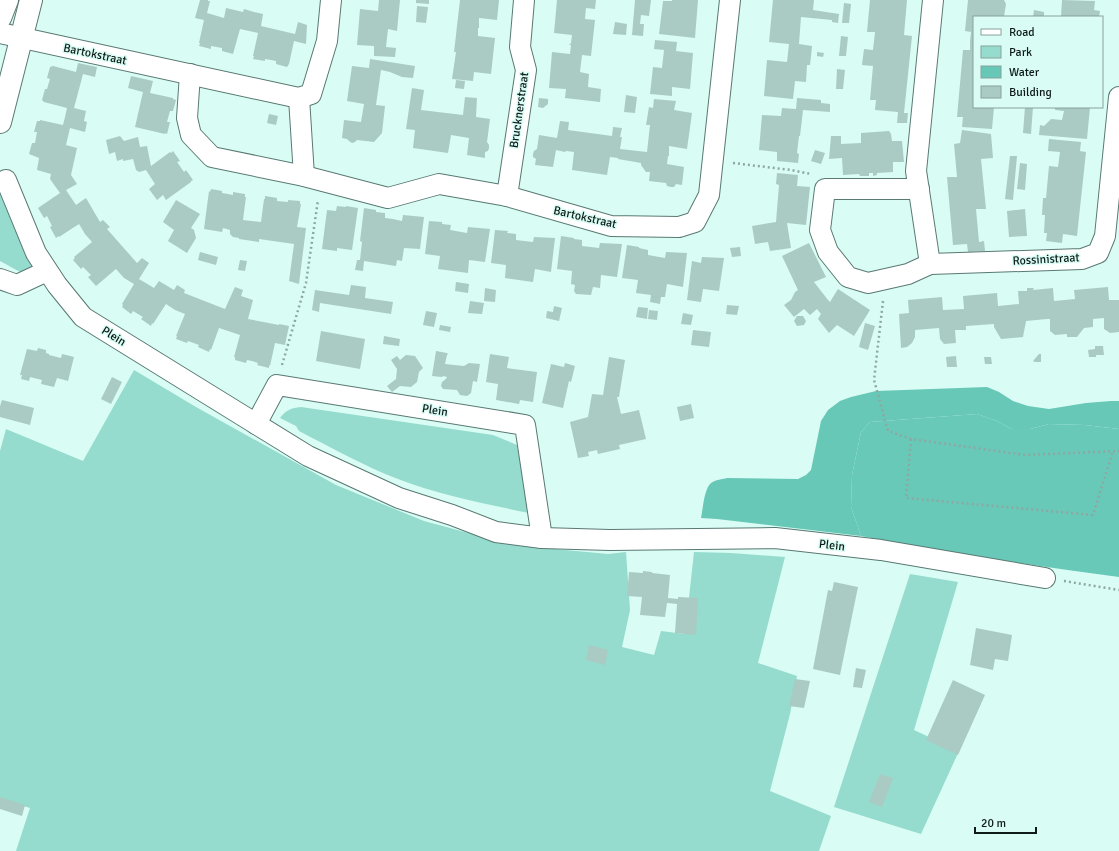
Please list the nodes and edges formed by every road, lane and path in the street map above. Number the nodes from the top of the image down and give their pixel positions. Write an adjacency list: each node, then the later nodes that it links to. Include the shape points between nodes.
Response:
1 (6, 0): 7 (main road)
2 (31, 0): 9 (main road)
3 (331, 0): 12 (street, via 327,41 311,94)
4 (524, 0): 19 (street, Brucknerstraat, via 520,47 526,70)
5 (730, 0): 14 (street, Bartokstraat)
6 (934, 0): 18 (street, via 916,171)
7 (0, 18)
8 (0, 33): 9 (street, Bartokstraat)
9 (22, 38): 10 (street, Bartokstraat); 13 (main road)
10 (190, 74): 12 (street, Bartokstraat); 15 (street, Bartokstraat, via 187,118 191,135 212,157)
11 (1119, 97): 20 (street, Rossinistraat, via 1106,236 1098,253 1082,259)
12 (299, 98): 15 (street)
13 (0, 122)
14 (713, 161): 17 (path, via 791,170 826,178); 19 (street, Bartokstraat, via 709,196 695,222 679,227 611,226)
15 (312, 178): 19 (street, Bartokstraat, via 388,198 439,184); 24 (path, via 306,283)
16 (6, 180): 21 (street, Plein, via 36,253)
17 (825, 189): 18 (street); 22 (street, Rossinistraat, via 820,230 828,252 848,277 868,282)
18 (919, 189): 20 (street)
19 (507, 196)
20 (930, 264): 22 (street, Rossinistraat, via 908,274)
21 (47, 271): 23 (street, via 17,285); 25 (street, Plein, via 82,317)
22 (886, 278): 26 (path, via 874,380 888,431)
23 (0, 279)
24 (277, 385): 25 (street); 29 (street, Plein, via 525,424)
25 (256, 424): 29 (street, Plein, via 308,456 399,498 496,532)
26 (911, 439): 27 (path, via 1025,455); 27 (path, via 906,498 1093,515)
27 (1113, 451): 28 (path)
28 (1119, 451)
29 (542, 538): 30 (street, Plein, via 775,538 881,550)
30 (1045, 578): 31 (path)
31 (1119, 590)

